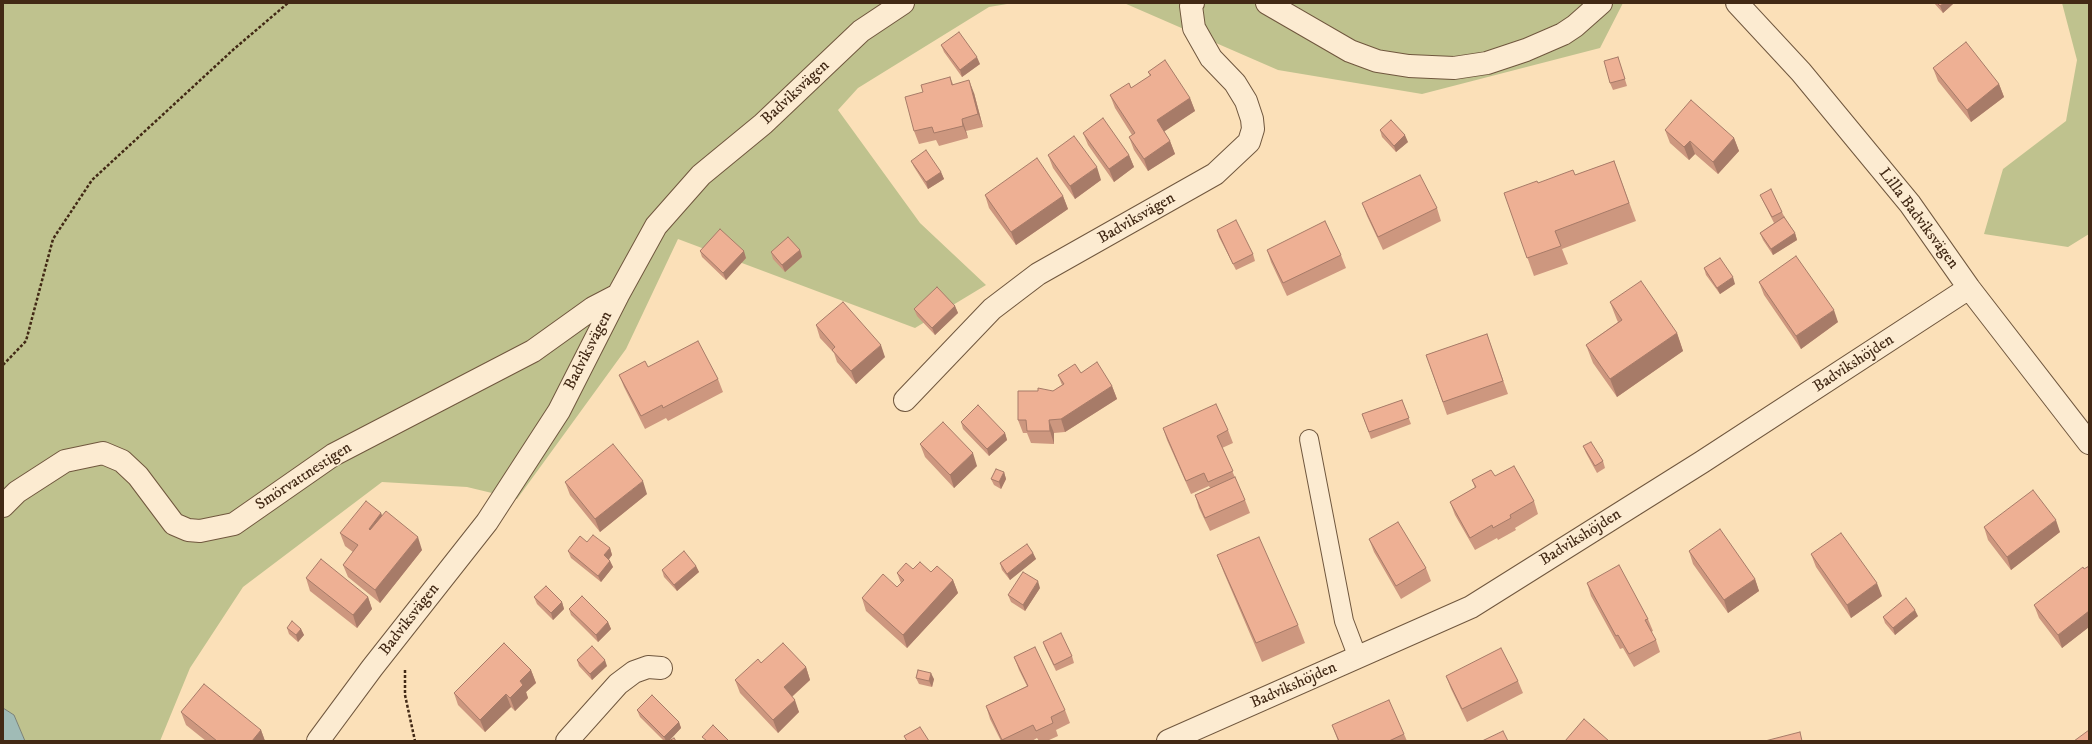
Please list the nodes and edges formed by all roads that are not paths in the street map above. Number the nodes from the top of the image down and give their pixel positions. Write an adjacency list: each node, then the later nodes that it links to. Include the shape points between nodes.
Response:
1 (903, 3): 7 (street, Badviksvägen, via 861,31 763,124 702,175 656,226)
2 (1193, 3): 8 (street, Badviksvägen, via 1191,6 1194,28 1211,58 1235,83 1246,102 1253,129 1249,142 1215,174 1032,278 992,309)
3 (1267, 3): 4 (street, via 1350,51 1378,61 1409,66 1454,68 1487,63 1563,34 1576,26)
4 (1601, 3)
5 (1737, 3): 6 (street, Lilla Badviksvägen, via 1801,72 1910,204)
6 (1969, 288): 10 (street, Lilla Badviksvägen); 12 (street, Badvikshöjden, via 1695,466 1471,607)
7 (618, 295): 11 (street, Smörvattnestigen, via 593,308 534,351 333,455 234,524 200,531 188,530 174,524 138,476 122,461 103,453 65,460 17,492); 14 (street, Badviksvägen, via 559,411 487,522)
8 (905, 400)
9 (1308, 439): 12 (lane, via 1344,621)
10 (2089, 443)
11 (3, 506)
12 (1358, 658): 16 (street, Badvikshöjden)
13 (661, 668): 15 (street, via 648,667 634,672 618,684)
14 (318, 741)
15 (567, 741)
16 (1168, 741)

